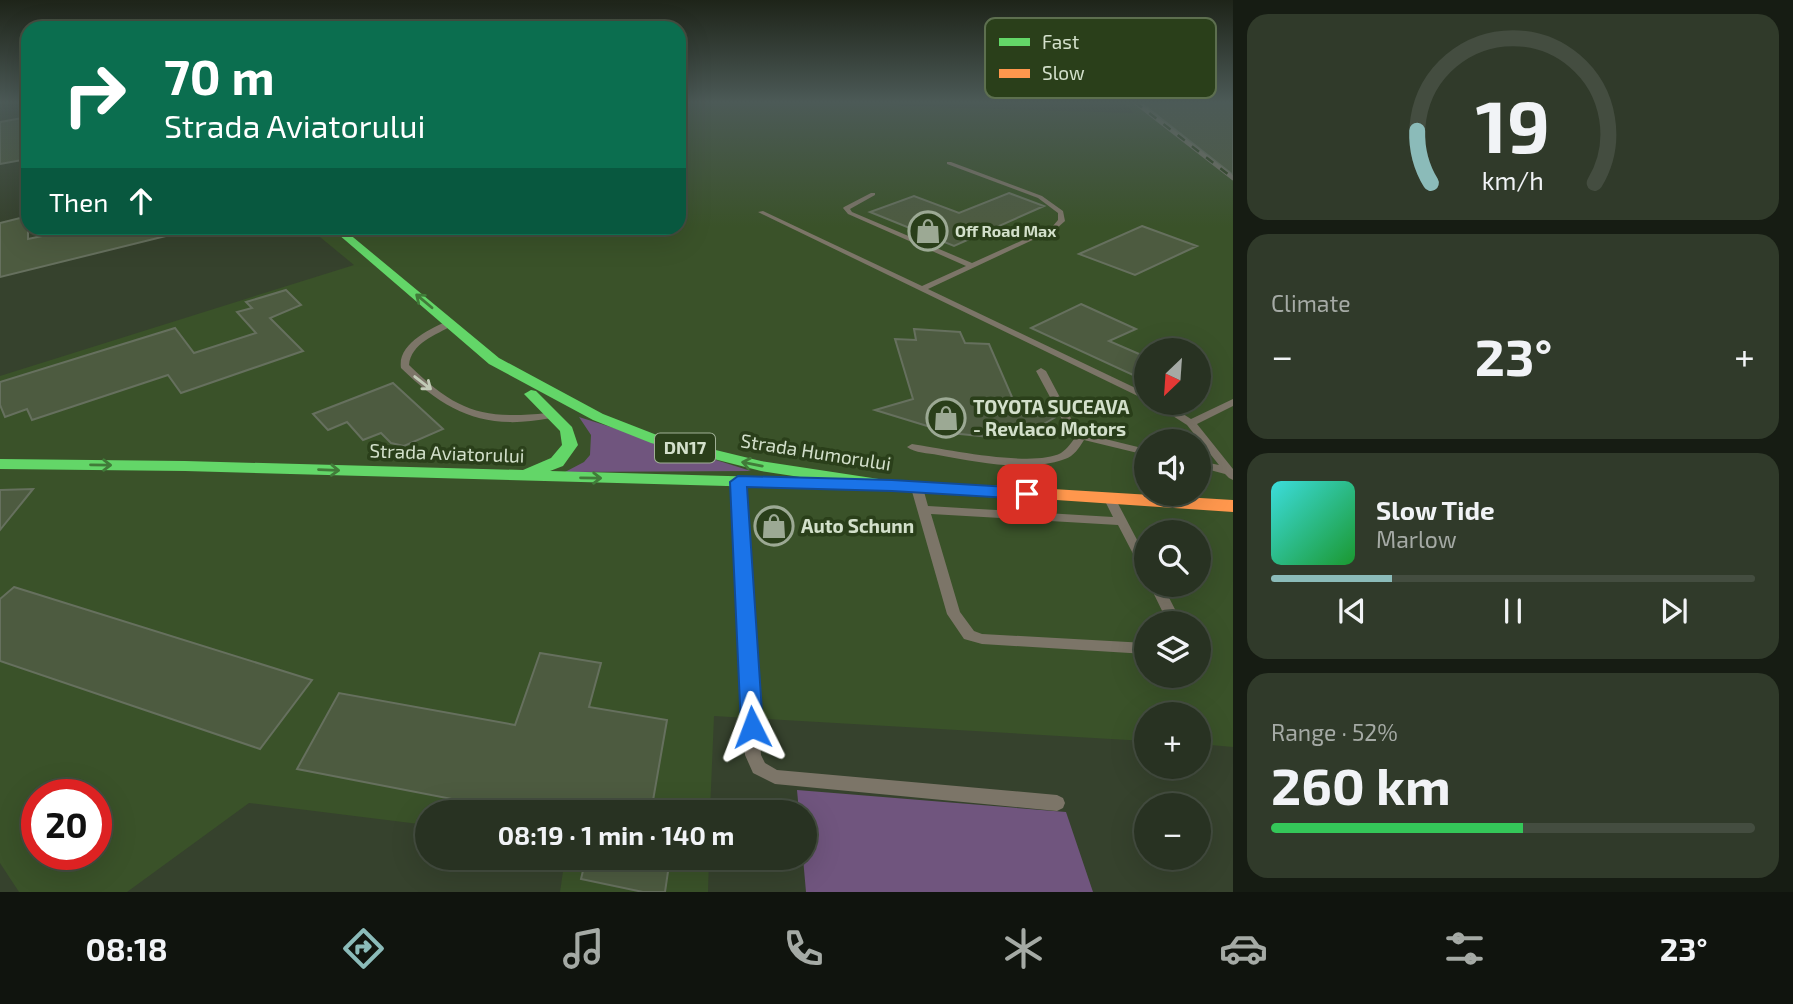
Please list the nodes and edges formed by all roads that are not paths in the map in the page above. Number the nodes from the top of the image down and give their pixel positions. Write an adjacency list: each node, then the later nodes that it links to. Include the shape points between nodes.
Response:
1 (949, 163): 5 (lane, via 1040,197 1063,216 1054,228)
2 (873, 194): 5 (lane, via 846,208)
3 (761, 212): 6 (lane)
4 (344, 235): 7 (main road, Strada Humorului / DN17, one-way to 4)
5 (972, 266): 6 (lane)
6 (922, 289): 10 (lane)
7 (450, 323): 8 (main road, Strada Humorului / DN17); 12 (lane, one-way to 12, via 411,347 404,357 404,366 416,378 460,411 477,416 500,420)
8 (494, 362): 12 (main road); 23 (main road, Strada Humorului / DN17, one-way to 8, via 761,466 657,440 598,417)
9 (1041, 371): 15 (lane, via 1070,425)
10 (1134, 391)
11 (1233, 402): 14 (lane)
12 (554, 415): 21 (main road, via 570,437 567,453)
13 (1178, 415): 14 (lane)
14 (1191, 423): 20 (lane)
15 (1081, 436): 16 (lane, via 1062,456 1025,461); 17 (lane)
16 (912, 447)
17 (1134, 449)
18 (0, 464): 21 (main road, Strada Aviatorului, one-way to 21)
19 (1211, 468): 20 (lane)
20 (1231, 474)
21 (523, 476): 22 (main road, Strada Aviatorului, one-way to 22)
22 (738, 482): 23 (main road, Strada Aviatorului); 31 (lane, via 753,755 760,768 775,777)
23 (892, 486): 24 (main road, Strada Humorului / DN17)
24 (917, 488): 25 (main road, Strada Humorului / DN17); 27 (lane)
25 (1109, 498): 26 (main road, Strada Humorului / DN17); 28 (lane)
26 (1233, 506)
27 (923, 510): 28 (lane); 30 (lane, via 954,614 969,635)
28 (1122, 522): 29 (lane)
29 (1134, 545)
30 (1134, 648)
31 (1057, 803)

